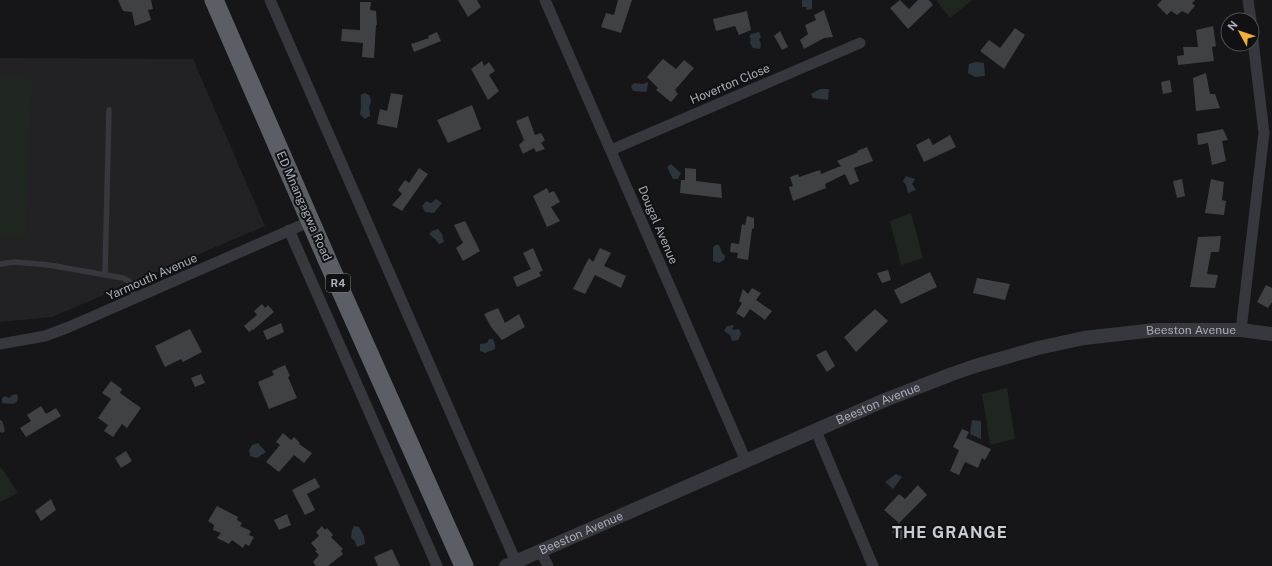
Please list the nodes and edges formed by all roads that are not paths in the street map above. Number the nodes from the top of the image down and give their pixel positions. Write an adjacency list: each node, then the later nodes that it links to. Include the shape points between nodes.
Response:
1 (214, 0): 10 (highway, ED Mnangagwa Road / R4)
2 (270, 0): 23 (street)
3 (545, 0): 9 (street, Dougal Avenue)
4 (1248, 0): 5 (street)
5 (1250, 12)
6 (860, 43): 9 (street, Hoverton Close)
7 (1254, 52): 15 (street, via 1264,133)
8 (109, 110): 13 (lane)
9 (611, 150): 21 (street, Dougal Avenue)
10 (311, 221): 11 (street, Yarmouth Avenue); 25 (highway, ED Mnangagwa Road / R4)
11 (289, 230): 14 (street, Yarmouth Avenue); 24 (street)
12 (0, 264): 13 (lane, via 14,262 49,265)
13 (105, 274): 14 (lane, via 129,281)
14 (135, 298): 17 (street, Yarmouth Avenue, via 45,336)
15 (1241, 330): 16 (street, Beeston Avenue); 20 (street, Beeston Avenue, via 1140,331 1084,338 1038,348 952,374)
16 (1272, 334)
17 (0, 344)
18 (0, 424): 19 (lane)
19 (2, 430)
20 (816, 431): 21 (street, Beeston Avenue); 27 (street)
21 (746, 461): 22 (street, Beeston Avenue)
22 (540, 550): 23 (street, Beeston Avenue); 26 (street)
23 (511, 564)
24 (437, 566)
25 (464, 566)
26 (548, 566)
27 (873, 566)

